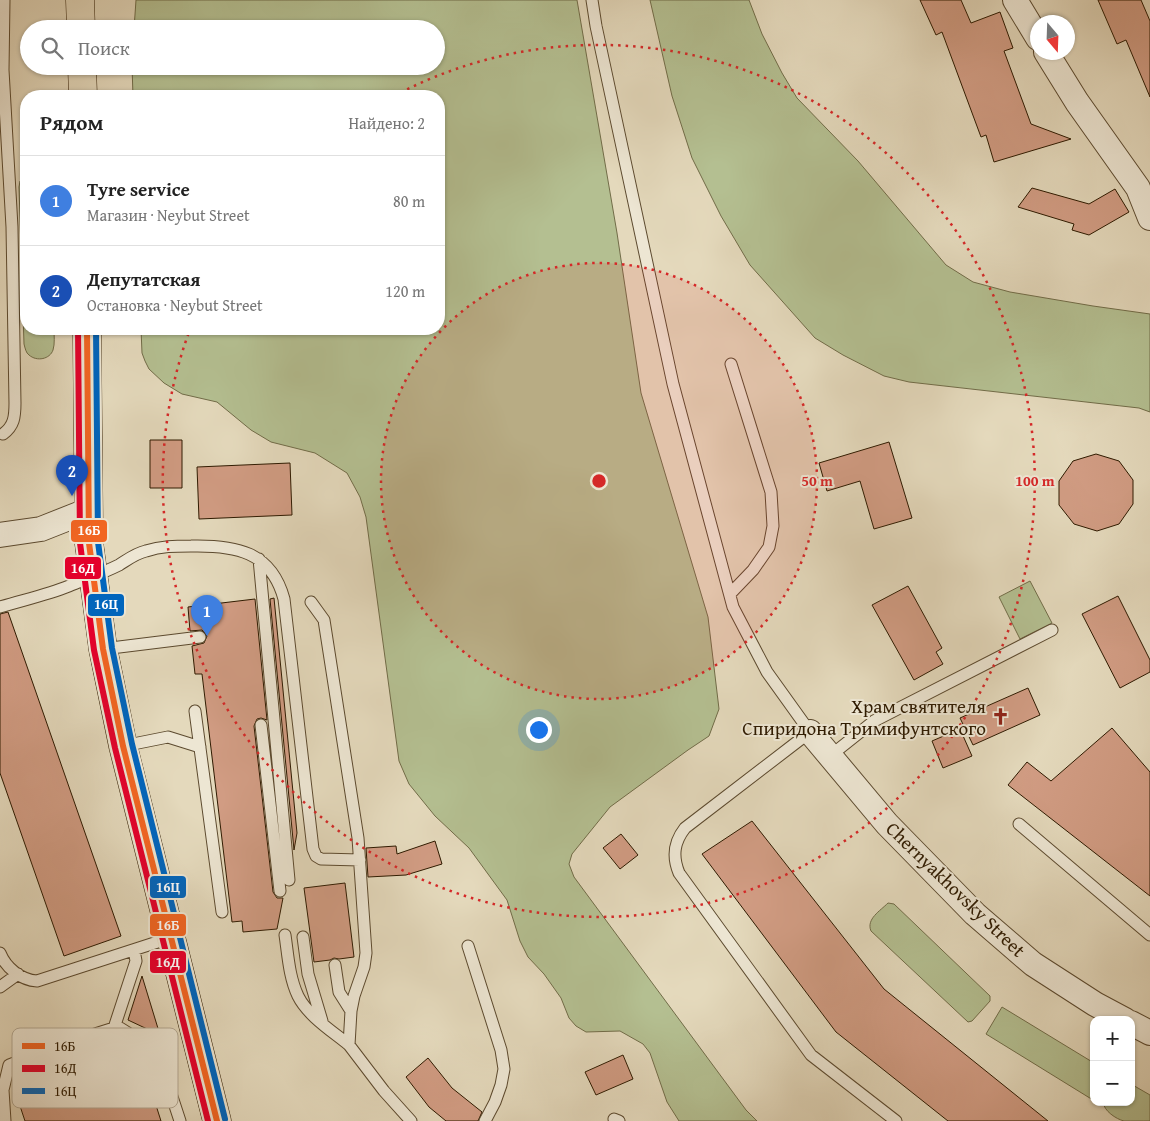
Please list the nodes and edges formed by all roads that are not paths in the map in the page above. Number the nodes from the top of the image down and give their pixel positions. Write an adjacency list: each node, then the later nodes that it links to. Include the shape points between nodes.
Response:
1 (4, 0): 13 (lane, via 3,70 12,227 15,403 13,423)
2 (80, 0): 5 (main road)
3 (592, 0): 18 (lane, via 673,384)
4 (1015, 0): 6 (street)
5 (81, 20)
6 (1030, 25)
7 (1051, 60): 10 (street, via 1138,188)
8 (83, 75): 9 (main road)
9 (84, 90)
10 (1150, 218)
11 (87, 335): 14 (main road)
12 (731, 364): 18 (lane, via 771,492 773,526 769,547)
13 (3, 434)
14 (88, 510): 15 (street, via 41,528); 17 (main road)
15 (0, 535)
16 (259, 559): 17 (lane, via 221,546 161,547 143,551); 31 (lane, via 280,582 284,599 313,849 321,859); 32 (lane)
17 (92, 576): 20 (lane); 23 (main road)
18 (730, 594): 26 (lane, via 733,607 767,672)
19 (311, 602): 31 (lane, via 324,620)
20 (0, 607)
21 (1052, 630): 29 (lane, via 874,721)
22 (200, 637): 23 (lane)
23 (102, 649): 27 (main road)
24 (194, 711): 28 (lane)
25 (261, 725): 33 (lane)
26 (810, 732): 29 (street, Chernyakhovsky Street); 55 (lane, via 685,828 678,837 675,864 678,873 811,1054)
27 (123, 746): 28 (lane, via 168,737); 38 (main road)
28 (200, 747): 34 (lane)
29 (830, 756): 46 (street, Chernyakhovsky Street, via 887,824 975,914 1033,964)
30 (1019, 824): 36 (lane)
31 (360, 860): 45 (lane, via 366,953)
32 (289, 880)
33 (280, 891)
34 (222, 912)
35 (285, 934): 47 (lane, via 299,997)
36 (1150, 935)
37 (303, 937): 47 (lane, via 308,974)
38 (170, 938): 40 (lane); 58 (main road)
39 (468, 946): 60 (lane, via 504,1069 501,1086)
40 (134, 950): 43 (lane, via 37,981); 49 (lane, via 136,961)
41 (0, 953): 43 (lane, via 4,962)
42 (336, 965): 45 (lane, via 340,992)
43 (18, 974): 44 (lane)
44 (0, 987)
45 (351, 1011): 52 (lane)
46 (1118, 1016)
47 (322, 1023): 52 (lane)
48 (1135, 1025): 51 (street)
49 (114, 1028): 50 (lane)
50 (120, 1028)
51 (1150, 1033)
52 (349, 1045): 59 (lane)
53 (12, 1064): 56 (lane, via 3,1090)
54 (176, 1108): 57 (lane)
55 (889, 1119)
56 (5, 1121)
57 (180, 1121)
58 (217, 1121)
59 (411, 1121)
60 (485, 1121)

